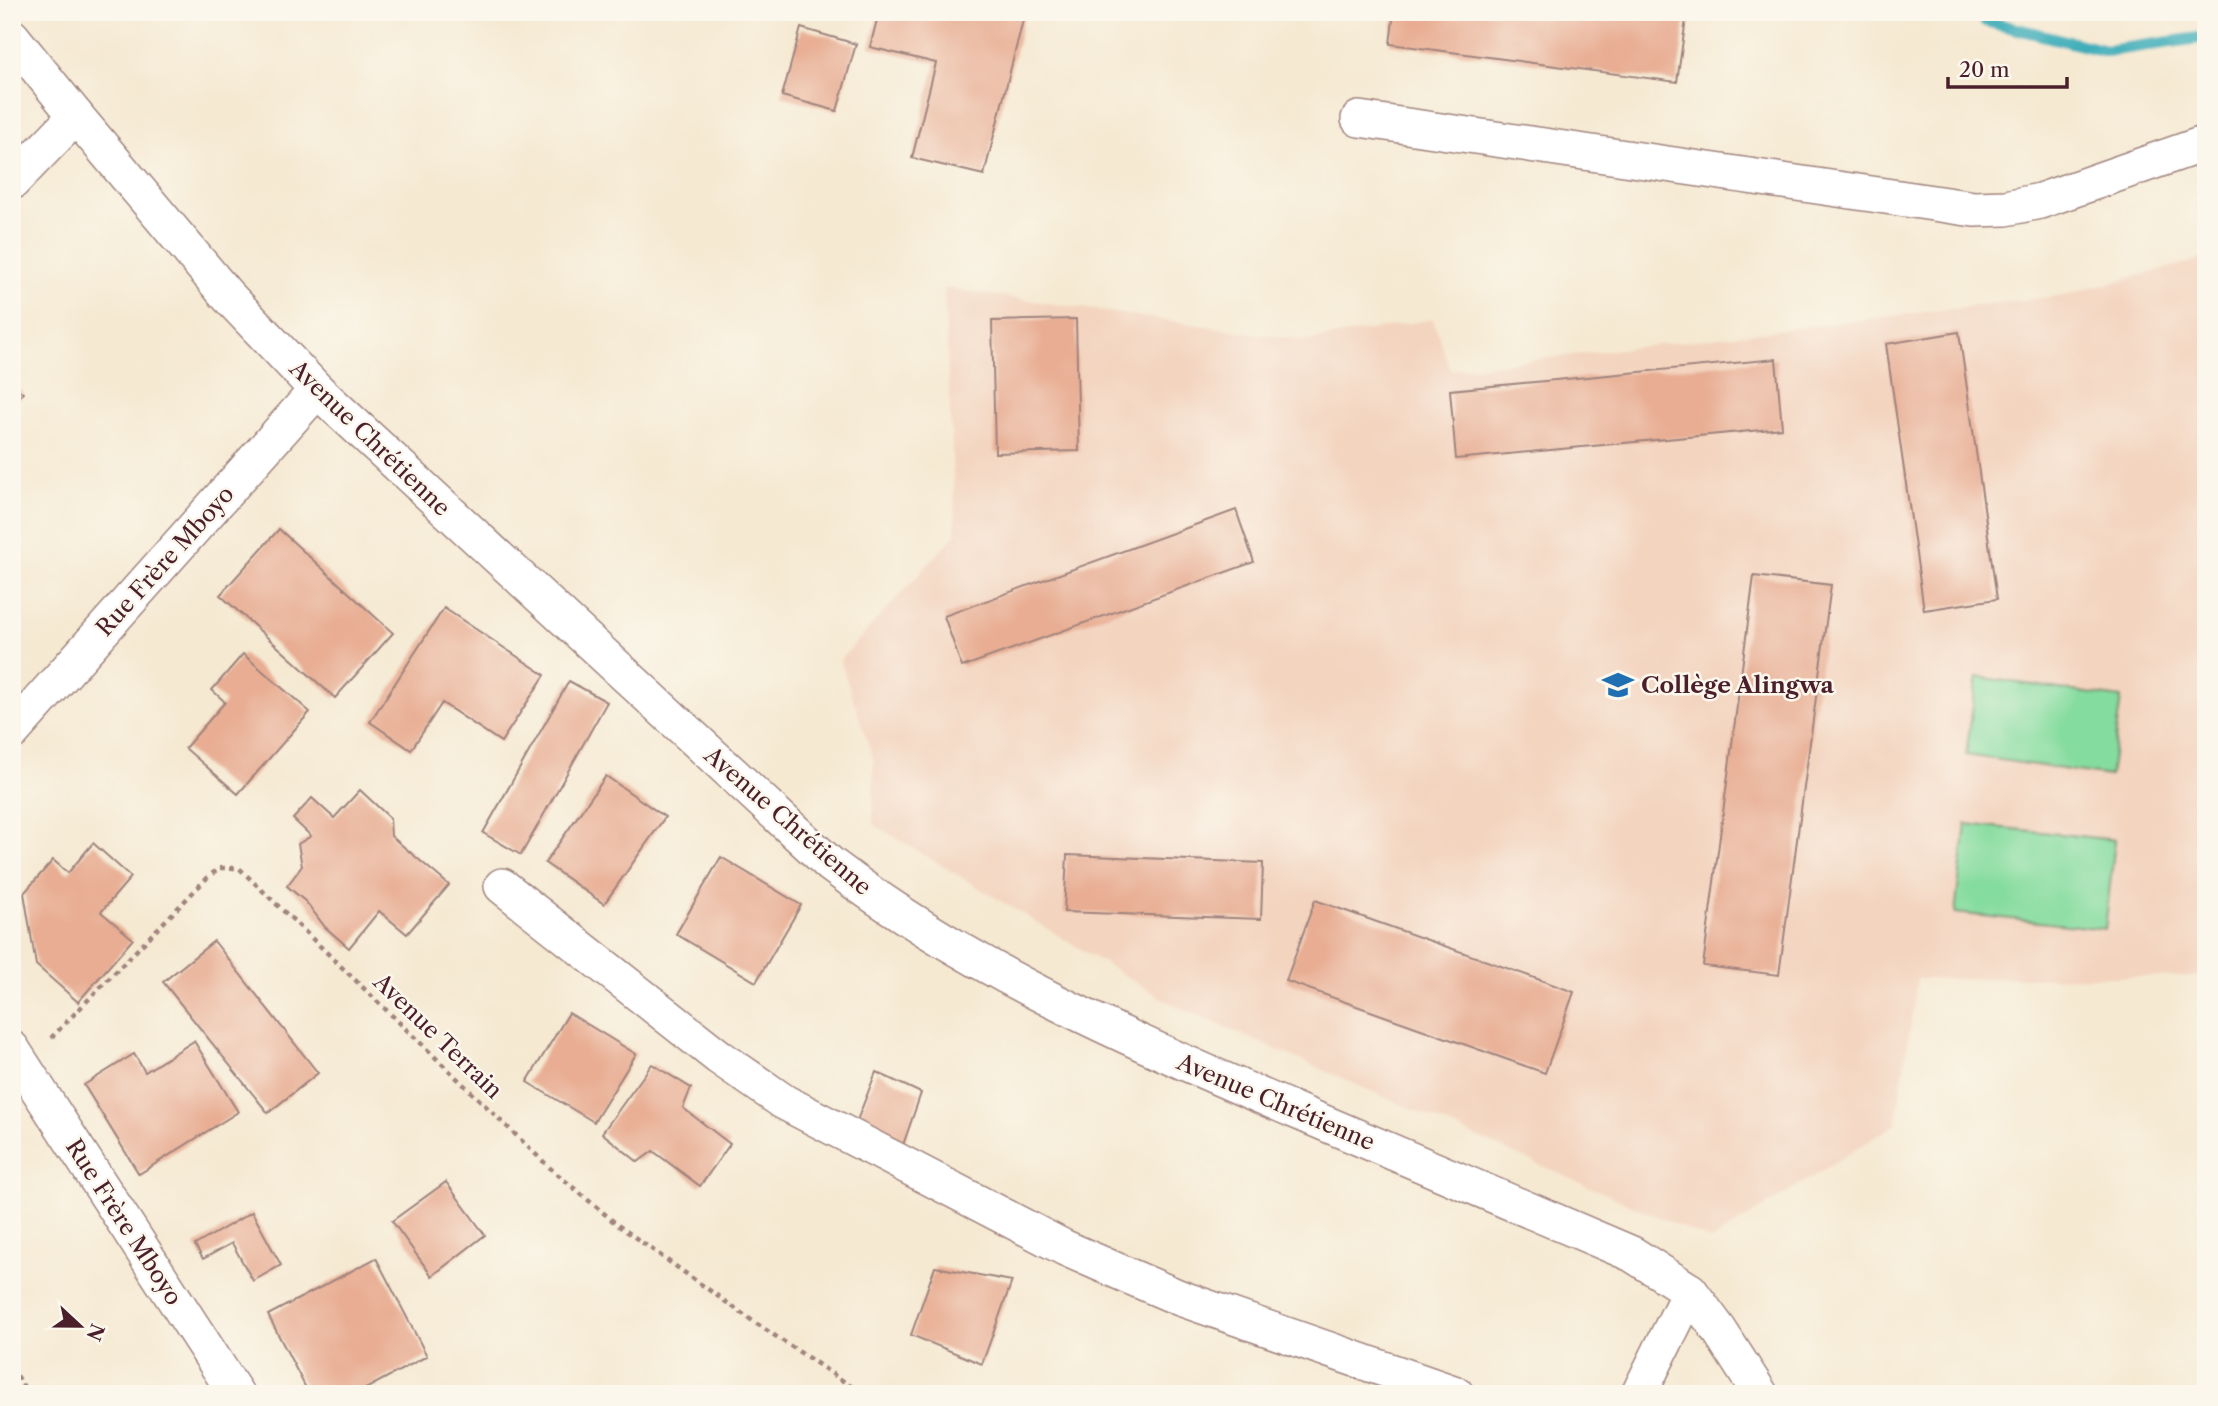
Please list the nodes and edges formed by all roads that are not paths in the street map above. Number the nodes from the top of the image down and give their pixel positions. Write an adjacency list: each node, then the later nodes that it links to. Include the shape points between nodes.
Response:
1 (12, 37): 2 (street, Avenue Chrétienne)
2 (76, 116): 5 (street); 6 (street, Avenue Chrétienne, via 225,293)
3 (1359, 119): 4 (street, via 1974,209 2040,201)
4 (2206, 143)
5 (12, 182)
6 (317, 390): 7 (street, Rue Frère Mboyo); 10 (street, Avenue Chrétienne, via 830,864 876,899 1047,999 1179,1061 1632,1254)
7 (12, 732)
8 (502, 886): 12 (street, via 719,1058 784,1102 1065,1248 1131,1277)
9 (18, 1058): 11 (street, Rue Frère Mboyo)
10 (1690, 1291): 13 (street); 14 (street, Avenue Chrétienne)
11 (236, 1394)
12 (1456, 1394)
13 (1639, 1394)
14 (1760, 1394)

